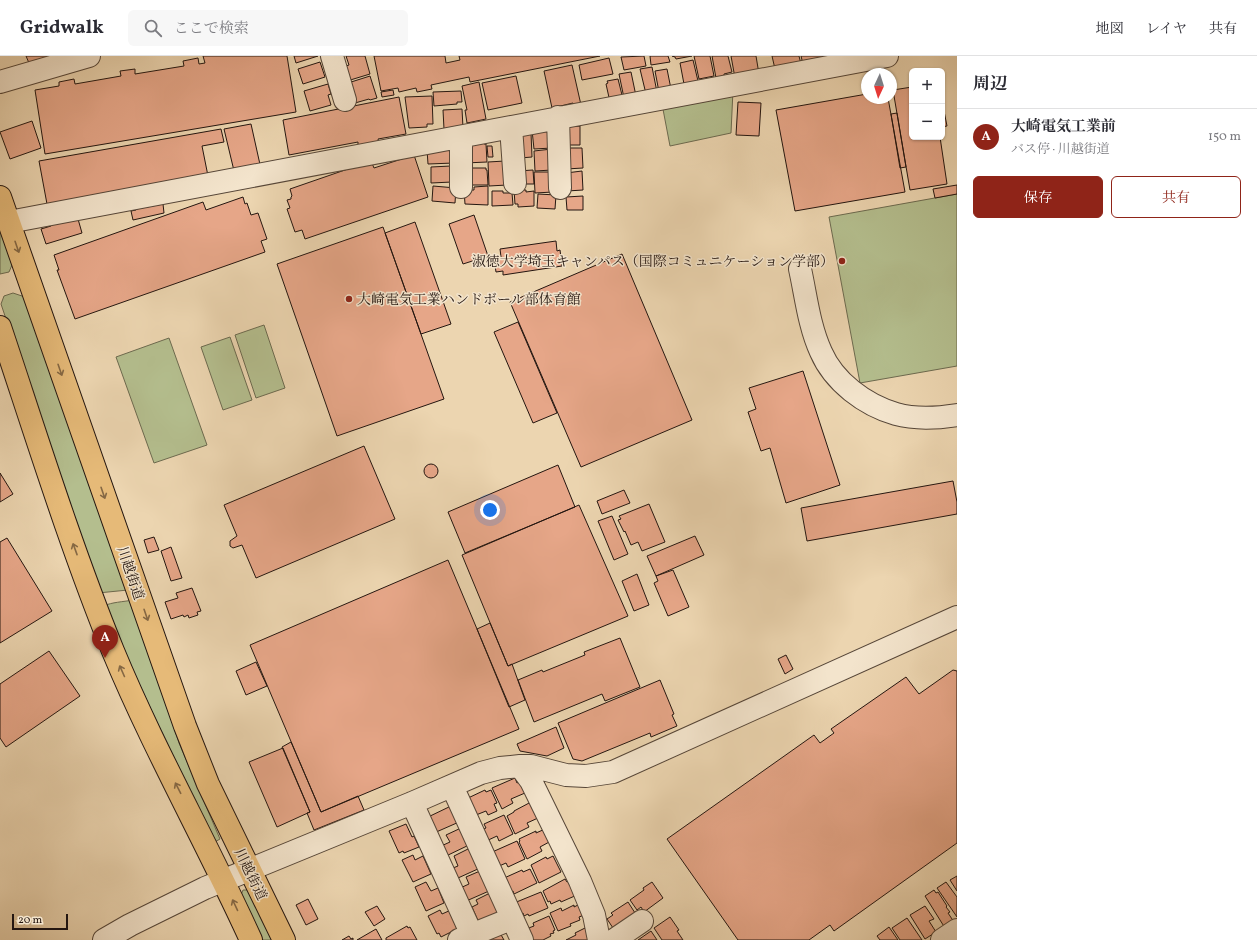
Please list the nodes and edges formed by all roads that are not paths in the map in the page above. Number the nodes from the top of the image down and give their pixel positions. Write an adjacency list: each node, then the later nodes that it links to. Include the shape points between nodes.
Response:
1 (89, 56): 5 (street)
2 (332, 56): 6 (street)
3 (887, 56): 4 (street)
4 (837, 61): 7 (street)
5 (0, 82)
6 (345, 100)
7 (558, 117): 8 (street); 12 (street)
8 (511, 127): 9 (street); 10 (street)
9 (461, 136): 11 (street); 14 (street)
10 (515, 183)
11 (461, 187)
12 (560, 188)
13 (0, 197): 14 (highway, 川越街道)
14 (8, 222): 22 (highway, 川越街道, one-way to 22, via 184,726)
15 (800, 269): 17 (street, via 809,315 821,353 848,389 870,404 897,414 920,417)
16 (0, 326): 23 (highway, 川越街道, one-way to 16, via 149,730 114,652 48,472)
17 (957, 415)
18 (957, 617): 19 (street, via 613,772 586,776 566,775 531,766)
19 (520, 766): 20 (street, via 481,773); 32 (street, via 531,781 580,881 594,915)
20 (452, 786): 21 (street); 24 (street)
21 (412, 803): 22 (street); 27 (street)
22 (249, 870): 23 (street); 30 (highway, 川越街道)
23 (224, 881): 28 (street, via 205,888); 29 (highway, 川越街道, one-way to 23)
24 (511, 919): 27 (street); 31 (street)
25 (642, 921): 33 (street)
26 (957, 930): 34 (street)
27 (465, 937)
28 (104, 940)
29 (252, 940)
30 (284, 940)
31 (522, 940)
32 (599, 940)
33 (614, 940)
34 (942, 940)

